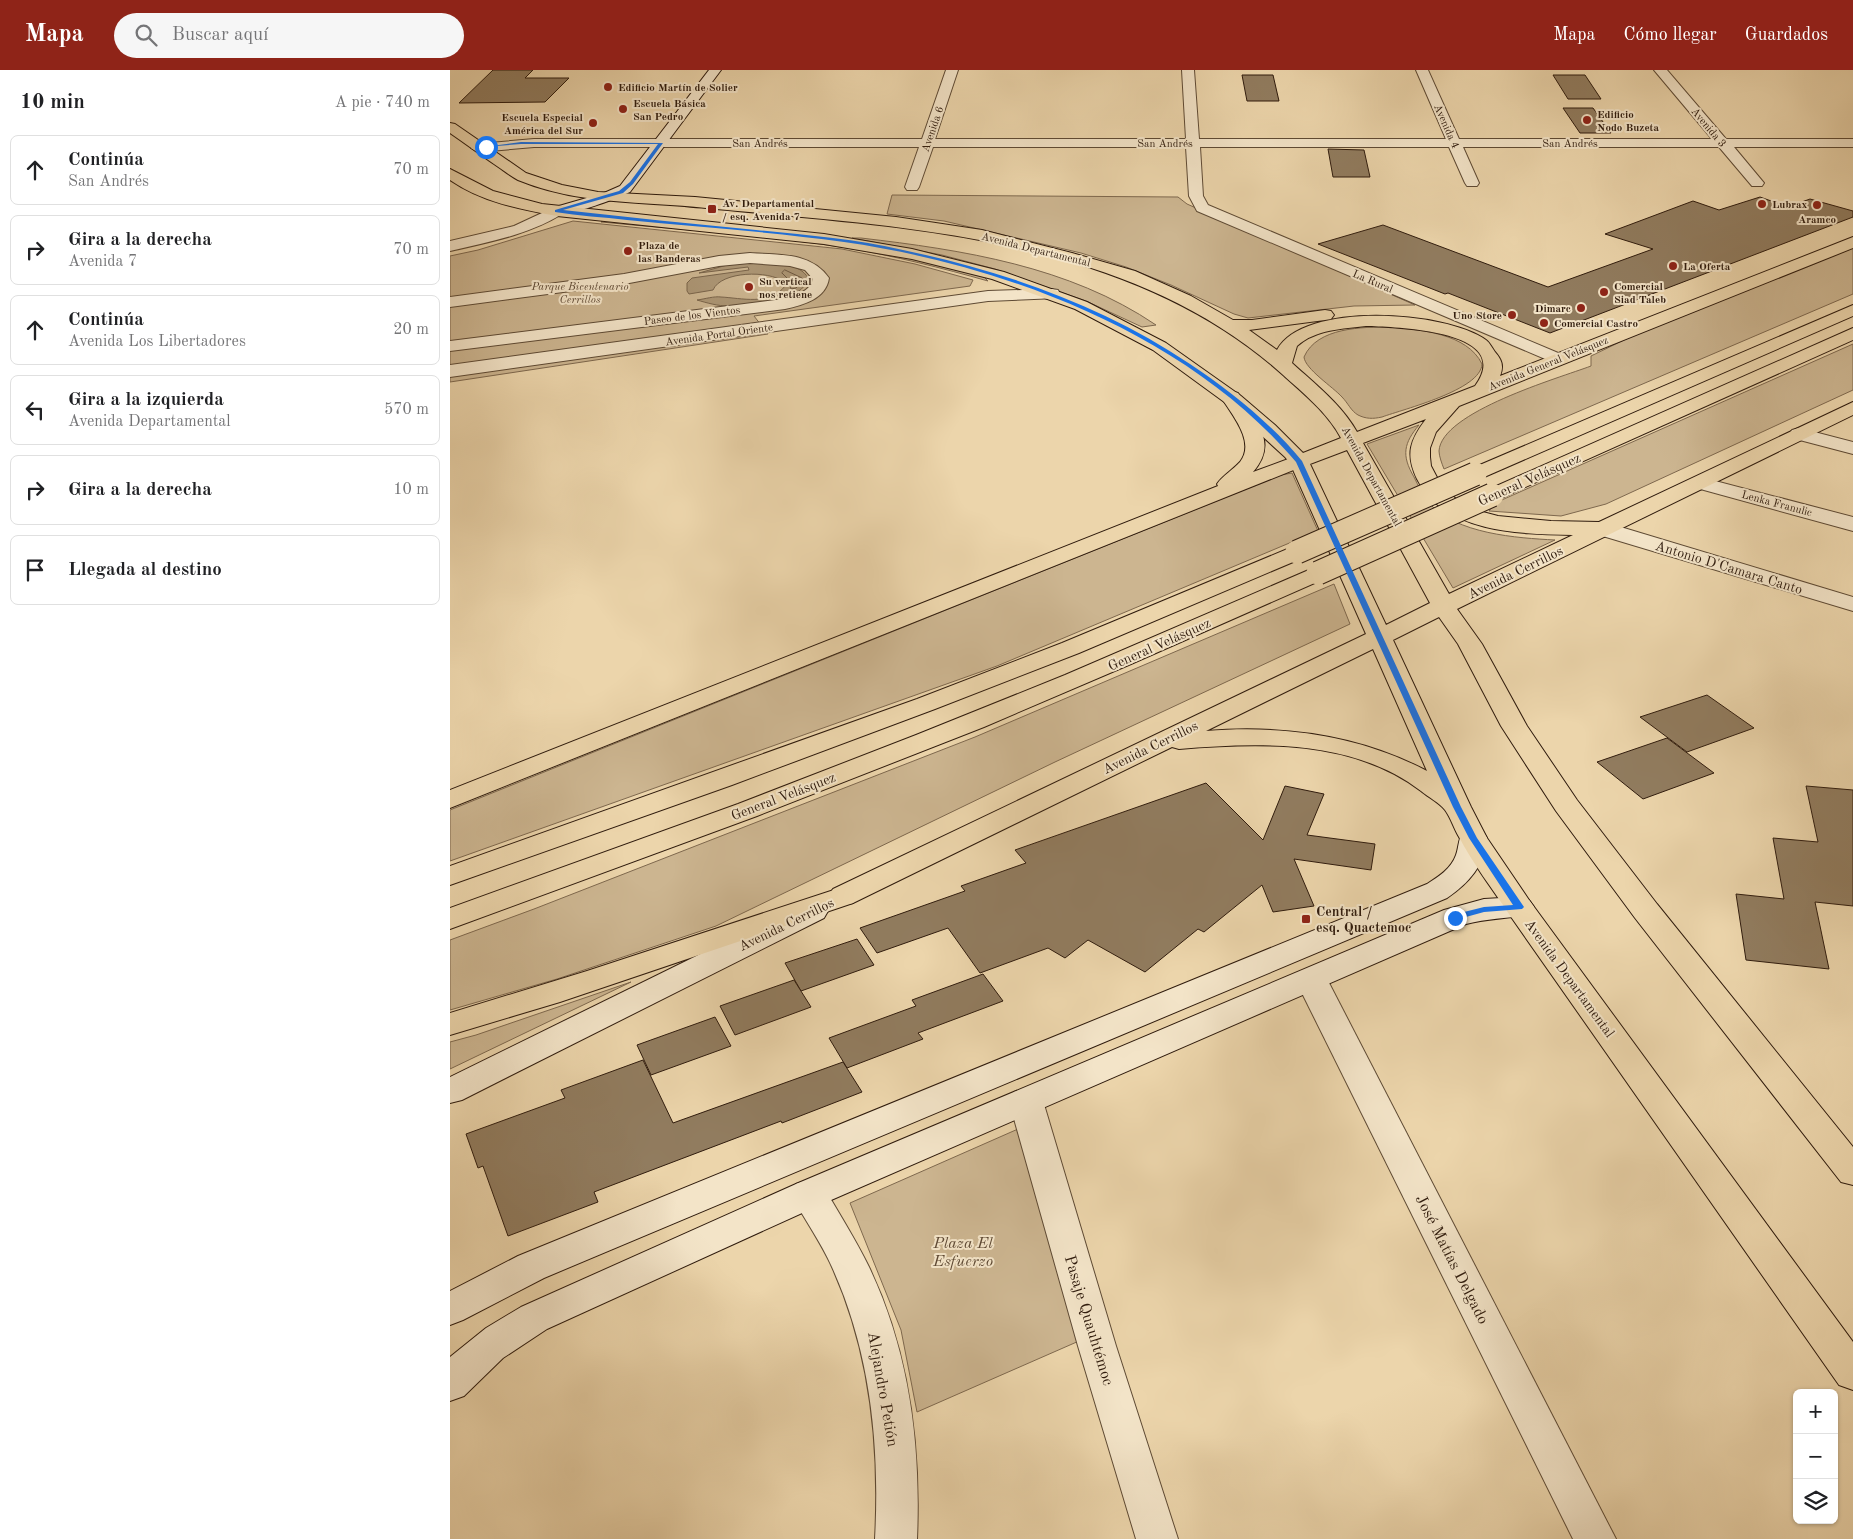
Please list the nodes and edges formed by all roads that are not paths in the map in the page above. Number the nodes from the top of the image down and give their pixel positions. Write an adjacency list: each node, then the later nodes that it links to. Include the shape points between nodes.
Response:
1 (715, 70): 7 (street)
2 (952, 70): 8 (street, Avenida 6)
3 (1188, 70): 9 (street)
4 (1422, 70): 10 (street, Avenida 4)
5 (1660, 70): 11 (street, Avenida 3)
6 (450, 127): 13 (main road, Avenida Departamental)
7 (661, 143): 8 (street, San Andrés); 13 (street, San Andrés, via 521,143); 18 (street, via 632,183)
8 (927, 143): 9 (street, San Andrés); 17 (street, Avenida 6)
9 (1192, 143): 10 (street, San Andrés); 28 (street, La Rural, via 1196,196 1202,208)
10 (1454, 143): 11 (street, San Andrés); 15 (street, Avenida 4)
11 (1723, 143): 12 (street, San Andrés); 16 (street, Avenida 3)
12 (1853, 143)
13 (478, 148): 18 (main road, Avenida Departamental, via 533,182)
14 (450, 173): 19 (main road, Avenida Departamental, via 485,195)
15 (1472, 183)
16 (1757, 183)
17 (912, 187)
18 (609, 196): 19 (street); 29 (main road, Avenida Departamental, via 865,218 982,235 1116,271)
19 (556, 211): 20 (street, via 526,213); 22 (street, via 545,219 524,226); 23 (main road, Avenida Departamental, via 844,241 932,258)
20 (450, 234)
21 (1853, 242): 32 (main road, Avenida General Velásquez)
22 (450, 246)
23 (1004, 277): 24 (main road, Avenida Departamental); 25 (street)
24 (1052, 294): 25 (street, Avenida Portal Oriente); 36 (main road, Avenida Departamental, via 1132,330 1186,363)
25 (988, 296): 34 (street, Avenida Portal Oriente)
26 (450, 302): 31 (street, Paseo de los Vientos, via 750,258 792,261 814,269 821,278 814,292 785,304)
27 (1853, 310): 54 (main road, General Velásquez, bridge, via 1297,552 994,678 777,760)
28 (1458, 316): 29 (main road, via 1372,311); 32 (street, La Rural)
29 (1230, 324): 33 (main road, Avenida Departamental)
30 (1853, 334): 57 (main road, General Velásquez, bridge, via 1106,667 767,803)
31 (450, 346)
32 (1557, 359): 35 (main road, Avenida General Velásquez)
33 (1283, 364): 35 (main road, via 1289,344 1301,334 1318,328 1361,321 1413,322 1455,332 1486,350 1493,361 1493,370); 40 (main road, Avenida Departamental, via 1318,396)
34 (450, 371)
35 (1481, 390): 37 (main road, Avenida General Velásquez)
36 (1231, 397): 42 (main road, Avenida Departamental, via 1283,442); 44 (main road, via 1251,430 1256,456 1235,478)
37 (1455, 401): 40 (main road, Avenida General Velásquez); 46 (main road, via 1429,428 1419,453 1427,480 1445,502 1452,508 1508,524)
38 (1853, 408): 39 (main road, Avenida Cerrillos)
39 (1799, 434): 41 (street); 43 (main road, Avenida Cerrillos)
40 (1353, 441): 42 (main road, Avenida General Velásquez); 48 (main road, Avenida Departamental)
41 (1853, 448)
42 (1299, 461): 44 (main road, Avenida General Velásquez); 49 (main road, Avenida Departamental)
43 (1700, 483): 45 (street, Lenka Franulic); 46 (main road, Avenida Cerrillos)
44 (1204, 499): 51 (main road)
45 (1853, 524)
46 (1604, 529): 47 (street, Antonio D'Camara Canto); 48 (main road, Avenida Cerrillos)
47 (1853, 604)
48 (1444, 607): 49 (main road, Avenida Cerrillos); 62 (main road, Avenida Departamental, via 1470,644 1514,726 1584,830)
49 (1378, 636): 50 (main road, Avenida Cerrillos); 52 (main road, Avenida Departamental)
50 (1160, 743): 52 (main road, via 1260,736 1334,744 1402,768 1435,788); 55 (main road, Avenida Cerrillos)
51 (450, 800)
52 (1457, 807): 53 (main road, Avenida Departamental)
53 (1473, 838): 56 (main road, Avenida Departamental); 64 (street, via 1473,848 1464,869 1437,891 532,1267)
54 (450, 876)
55 (844, 896): 59 (main road, via 548,996); 60 (street, Avenida Cerrillos)
56 (1519, 907): 58 (street, via 1484,909 1455,918); 65 (main road, Avenida Departamental)
57 (450, 919)
58 (1311, 979): 61 (street); 69 (street, José Matías Delgado)
59 (450, 1024)
60 (454, 1090)
61 (1026, 1101): 63 (street); 68 (street, Pasaje Quauhtémoc)
62 (1853, 1172)
63 (809, 1194): 66 (street, via 534,1318 503,1335); 67 (street, Alejandro Petión, via 855,1277 881,1354 896,1444)
64 (450, 1309)
65 (1853, 1373)
66 (450, 1384)
67 (896, 1539)
68 (1156, 1539)
69 (1596, 1539)

